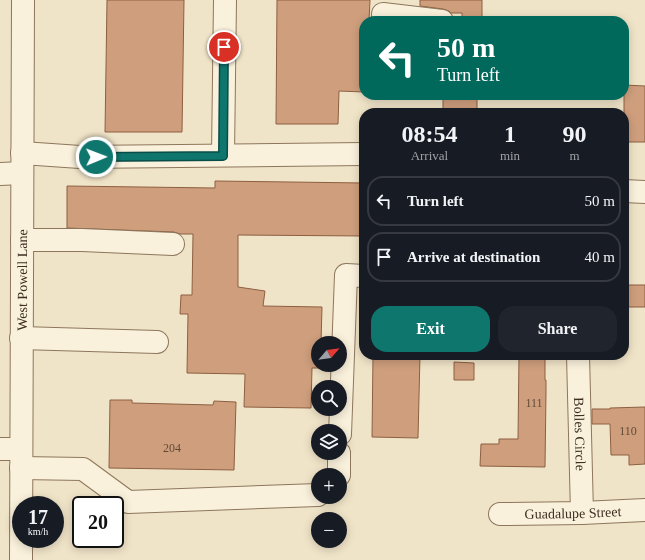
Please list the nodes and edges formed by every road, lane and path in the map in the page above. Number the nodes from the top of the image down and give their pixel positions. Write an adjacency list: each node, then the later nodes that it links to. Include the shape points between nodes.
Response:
1 (23, 0): 7 (street, West Powell Lane)
2 (225, 0): 6 (street)
3 (383, 12): 4 (street)
4 (409, 16)
5 (359, 154): 6 (street)
6 (223, 156): 7 (street, via 80,157)
7 (22, 163): 8 (street); 11 (street, West Powell Lane)
8 (0, 174)
9 (629, 191): 10 (street)
10 (645, 192)
11 (22, 240): 12 (street); 14 (street, West Powell Lane)
12 (173, 244)
13 (359, 276): 17 (street, via 346,275)
14 (21, 338): 15 (street); 18 (street, West Powell Lane)
15 (157, 342)
16 (578, 360): 21 (street, Bolles Circle)
17 (340, 424)
18 (14, 455): 19 (street, via 83,469 128,502); 23 (street, West Powell Lane)
19 (311, 495)
20 (645, 510): 21 (street, Guadalupe Street)
21 (582, 513): 22 (street, Guadalupe Street)
22 (500, 514)
23 (21, 560)

